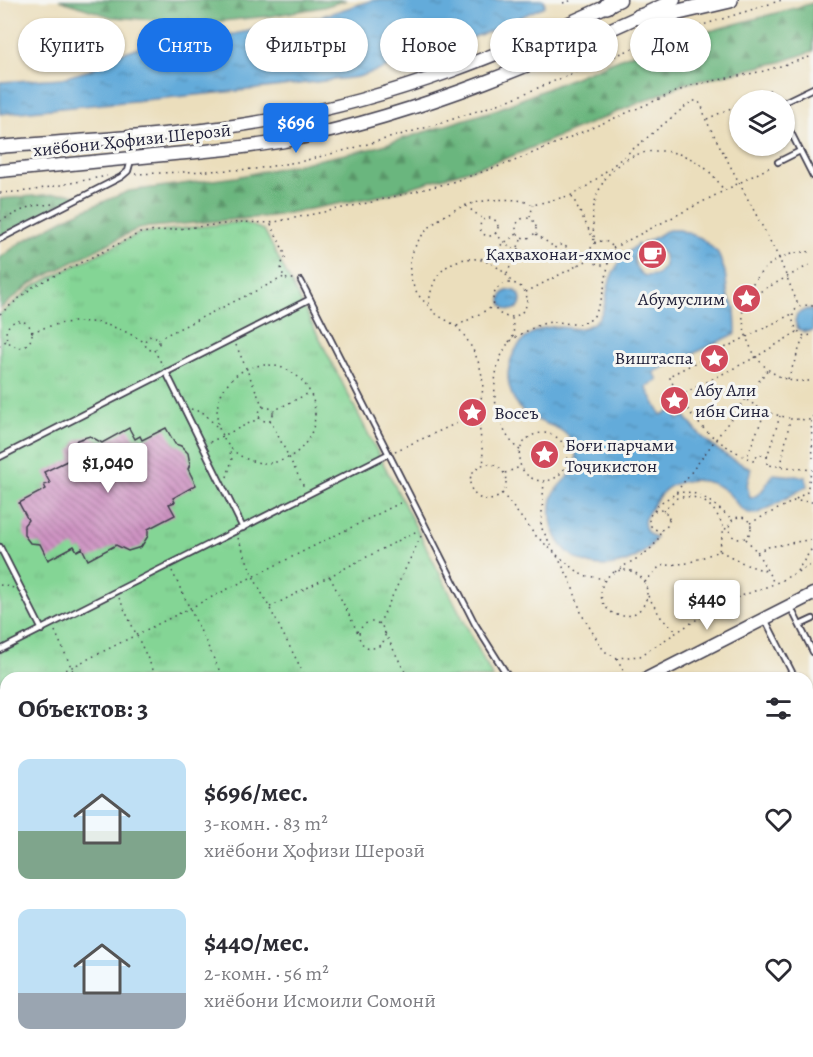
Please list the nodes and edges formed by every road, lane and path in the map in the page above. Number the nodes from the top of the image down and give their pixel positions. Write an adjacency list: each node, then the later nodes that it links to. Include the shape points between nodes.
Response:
1 (573, 0): 5 (path)
2 (675, 0): 6 (main road, хиёбони Ҳофизи Шерозӣ)
3 (730, 0): 6 (highway)
4 (613, 2): 7 (main road, хиёбони Ҳофизи Шерозӣ)
5 (563, 3)
6 (639, 17): 8 (main road, хиёбони Ҳофизи Шерозӣ)
7 (578, 18)
8 (618, 26)
9 (813, 56): 32 (path, via 692,86 512,162 449,183)
10 (490, 57): 17 (main road, хиёбони Ҳофизи Шерозӣ, via 305,114 212,128)
11 (511, 72): 19 (main road, хиёбони Ҳофизи Шерозӣ, via 474,87 322,132 259,145)
12 (813, 88): 13 (lane)
13 (795, 97)
14 (729, 109): 15 (path)
15 (706, 120): 23 (path); 25 (path, via 702,106 692,101)
16 (795, 141): 18 (lane)
17 (0, 147)
18 (800, 151): 20 (lane); 22 (lane)
19 (131, 158): 21 (main road, хиёбони Ҳофизи Шерозӣ); 28 (lane, via 125,174)
20 (778, 162): 23 (path)
21 (0, 171)
22 (813, 176)
23 (740, 182): 24 (path); 49 (path)
24 (724, 191): 39 (path, via 708,169 690,158 670,151 642,153 617,166 600,189 593,216); 42 (path)
25 (572, 195): 27 (path); 39 (path)
26 (465, 205): 27 (path, via 494,200); 30 (path); 64 (path, via 433,223 414,248 414,287)
27 (533, 205): 29 (path)
28 (62, 206): 31 (path, via 31,206); 37 (lane)
29 (529, 218): 34 (path, via 536,224); 35 (path, via 519,220)
30 (484, 220): 33 (path, via 495,220); 33 (path, via 482,231 490,236)
31 (0, 221)
32 (270, 224): 56 (path, via 286,256 281,266); 70 (path, via 242,222 140,233 34,286)
33 (495, 233): 38 (path)
34 (535, 233): 36 (path, via 529,238); 41 (path)
35 (518, 234): 36 (path); 38 (path)
36 (522, 237): 40 (path)
37 (0, 238)
38 (505, 243): 43 (path); 50 (path)
39 (596, 243): 42 (path, via 603,241); 48 (path)
40 (518, 248): 43 (path); 46 (path)
41 (555, 248): 45 (path); 47 (path, via 566,246)
42 (612, 248): 52 (path, via 613,256)
43 (511, 249): 51 (path, via 508,257)
44 (813, 252): 49 (path)
45 (554, 253): 46 (path); 47 (path, via 558,260)
46 (522, 254): 51 (path)
47 (568, 257): 54 (path)
48 (592, 258): 52 (path, via 597,263); 54 (path)
49 (779, 258): 57 (path); 61 (path, via 761,271)
50 (481, 259): 55 (path); 64 (path, via 462,260 445,268 433,284)
51 (513, 261): 55 (path)
52 (608, 263): 82 (path, via 597,312 591,319 574,325 543,324)
53 (813, 263): 57 (path)
54 (579, 265): 60 (path)
55 (507, 275): 59 (path)
56 (284, 276): 58 (path); 80 (path)
57 (788, 277): 62 (path); 68 (path)
58 (301, 281): 63 (lane)
59 (512, 284): 60 (path); 66 (path, via 499,287)
60 (525, 293): 71 (path, via 523,311)
61 (747, 294): 62 (path, via 746,299); 65 (path, via 739,299)
62 (750, 297): 65 (path, via 749,303)
63 (310, 299): 77 (lane); 113 (lane)
64 (429, 304): 72 (path, via 434,313)
65 (743, 305): 78 (path)
66 (494, 306): 71 (path, via 501,315); 72 (path)
67 (813, 306): 68 (path)
68 (800, 307): 69 (path)
69 (794, 313): 74 (path); 78 (path)
70 (0, 314)
71 (512, 317): 82 (path, via 514,335)
72 (456, 326): 94 (path, via 472,348 481,372 483,395)
73 (32, 332): 79 (path, via 29,342 20,347); 79 (path, via 26,323 16,322 8,329); 81 (path, via 62,323 97,322)
74 (797, 332): 76 (path); 85 (path)
75 (813, 334): 76 (path)
76 (804, 336): 89 (path)
77 (233, 338): 86 (path); 88 (lane)
78 (746, 338): 85 (path); 92 (path, via 669,376)
79 (8, 339): 83 (path)
80 (158, 339): 81 (path, via 151,336); 84 (path)
81 (144, 342): 84 (path, via 147,349)
82 (508, 344): 112 (path, via 497,374 495,400 504,431)
83 (0, 346)
84 (154, 350): 88 (path)
85 (756, 357): 87 (path); 92 (path)
86 (247, 368): 91 (path, via 266,364 282,367); 96 (path); 107 (path, via 222,391 217,406)
87 (768, 369): 89 (path); 93 (path)
88 (166, 372): 95 (lane); 114 (lane)
89 (788, 380): 90 (path)
90 (813, 381)
91 (310, 392): 97 (path); 117 (path, via 315,407 313,429 306,443)
92 (679, 396): 109 (path)
93 (746, 400): 98 (path); 109 (path)
94 (479, 404): 104 (path, via 467,405 462,412); 106 (path, via 484,416)
95 (183, 407): 107 (path, via 204,413); 110 (lane)
96 (263, 407): 97 (path); 101 (path)
97 (273, 411): 103 (path)
98 (765, 412): 99 (path); 115 (path)
99 (780, 416): 102 (path); 116 (path)
100 (813, 416): 105 (path)
101 (260, 418): 103 (path); 108 (path)
102 (789, 419): 105 (path); 121 (path)
103 (270, 420): 117 (path)
104 (464, 420): 106 (path, via 470,425); 113 (path)
105 (811, 420): 118 (path)
106 (478, 424): 119 (path)
107 (219, 429): 108 (path)
108 (222, 437): 110 (path); 111 (path)
109 (715, 441): 115 (path); 127 (path)
110 (202, 446): 125 (lane)
111 (229, 447): 117 (path, via 247,460 261,463); 125 (path, via 232,467)
112 (520, 450): 120 (path); 124 (path, via 525,441 539,433 556,436 562,442 566,466 555,478)
113 (388, 454): 128 (lane); 129 (lane)
114 (0, 457)
115 (746, 457): 116 (path, via 753,461 758,454)
116 (767, 457): 121 (path, via 767,465)
117 (289, 458): 128 (path)
118 (813, 458)
119 (484, 465): 123 (path, via 497,466); 126 (path, via 471,475 475,495 484,500)
120 (521, 466): 123 (path); 124 (path, via 531,478)
121 (781, 467): 122 (path)
122 (812, 470): 130 (path, via 807,492)
123 (504, 474): 126 (path, via 506,484)
124 (544, 481): 148 (path, via 542,527)
125 (221, 483): 137 (lane)
126 (502, 493): 148 (path, via 535,535)
127 (676, 493): 132 (path, via 660,502); 134 (path, via 702,496)
128 (308, 495): 137 (lane)
129 (411, 498): 136 (lane); 154 (path)
130 (794, 501): 131 (path); 135 (path)
131 (813, 501)
132 (654, 511): 133 (path); 139 (path, via 649,523)
133 (663, 511): 138 (path, via 677,498 695,498 713,507); 139 (path, via 669,521)
134 (733, 519): 135 (path, via 742,517); 140 (path)
135 (750, 523): 142 (path)
136 (425, 527): 155 (path); 170 (path); 187 (lane, via 481,635)
137 (243, 528): 141 (lane)
138 (724, 528): 140 (path); 146 (path)
139 (660, 530): 153 (path, via 660,537 650,548)
140 (728, 530): 142 (path, via 735,539)
141 (235, 532): 150 (lane); 154 (path)
142 (746, 538): 147 (path)
143 (813, 539): 147 (path)
144 (0, 547): 160 (lane)
145 (813, 547): 152 (path)
146 (719, 551): 151 (path); 157 (path, via 688,563 660,566)
147 (757, 552): 151 (path)
148 (556, 554): 156 (path, via 582,575); 179 (path, via 582,615 604,651)
149 (813, 564): 152 (path)
150 (170, 565): 161 (lane); 166 (path)
151 (769, 572): 158 (path)
152 (797, 572): 158 (path)
153 (612, 574): 156 (path); 157 (path, via 626,571)
154 (253, 576): 165 (path); 166 (path)
155 (330, 577): 165 (path); 176 (path)
156 (605, 579): 163 (path, via 603,601 606,608 619,616 634,615)
157 (644, 583): 163 (path)
158 (774, 584): 174 (path, via 722,603)
159 (0, 585): 160 (path)
160 (21, 588): 172 (lane)
161 (116, 592): 169 (lane); 175 (path)
162 (813, 594): 164 (main road)
163 (647, 595): 174 (path, via 662,619)
164 (790, 606): 167 (main road); 171 (lane)
165 (270, 607): 185 (path)
166 (189, 608): 175 (path); 184 (path)
167 (765, 619): 189 (main road); 190 (lane)
168 (813, 619): 171 (lane)
169 (51, 624): 172 (lane); 180 (path)
170 (378, 624): 173 (path); 176 (path, via 367,623)
171 (800, 625): 178 (lane)
172 (42, 630): 177 (lane)
173 (384, 632): 176 (path, via 382,643 372,648); 186 (path)
174 (677, 632): 179 (path, via 640,656)
175 (137, 634): 180 (path); 183 (path)
176 (360, 637)
177 (0, 650)
178 (813, 652)
179 (617, 658): 188 (path)
180 (72, 667): 181 (path); 182 (path)
181 (62, 672)
182 (74, 672)
183 (154, 672)
184 (221, 672)
185 (303, 672)
186 (405, 672)
187 (505, 672)
188 (624, 672)
189 (670, 672)
190 (792, 672)

